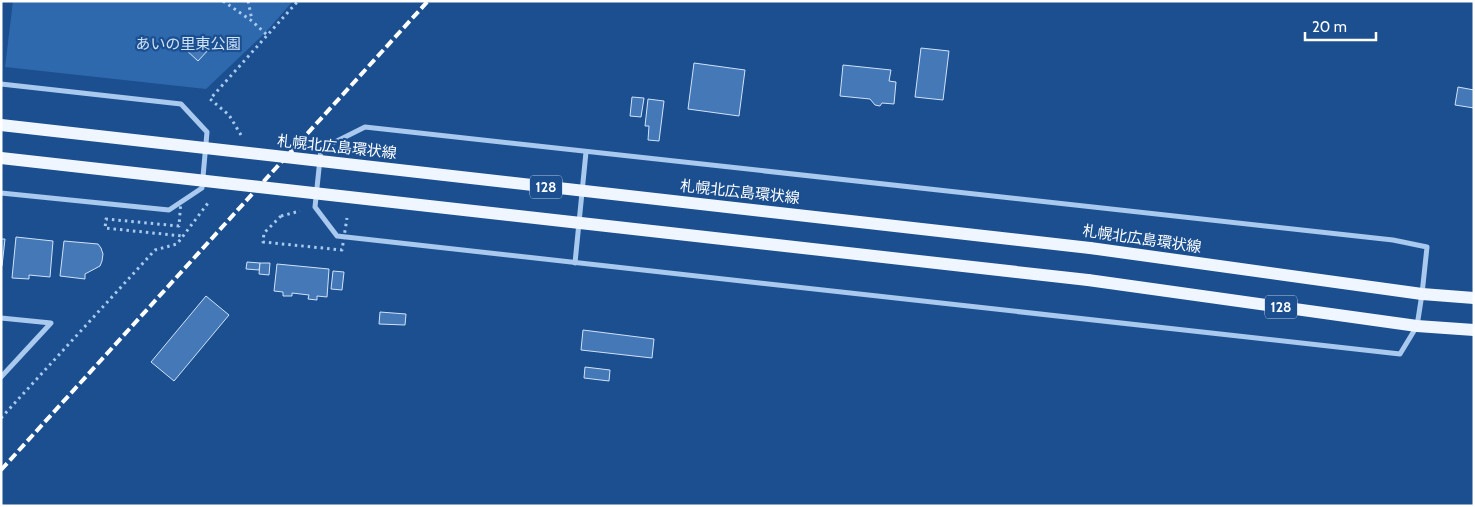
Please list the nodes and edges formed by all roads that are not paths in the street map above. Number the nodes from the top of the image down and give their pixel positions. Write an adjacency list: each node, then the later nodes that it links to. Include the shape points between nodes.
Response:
1 (1, 84): 5 (street, via 181,104 207,132 202,188 169,210)
2 (1, 125): 7 (main road, 札幌北広島環状線 / 128, bridge, via 1090,248)
3 (586, 152): 6 (street); 6 (street, via 365,127 321,149 315,206 337,236); 7 (street, via 1393,240 1427,247)
4 (1, 158): 10 (main road, 128, bridge, via 1088,280)
5 (1, 194)
6 (575, 262): 10 (street, via 1400,354)
7 (1422, 294): 8 (main road, 札幌北広島環状線 / 128); 10 (street)
8 (1474, 298)
9 (1, 318): 12 (street, via 51,323)
10 (1417, 326): 11 (main road, 128)
11 (1474, 330)
12 (1, 377)

